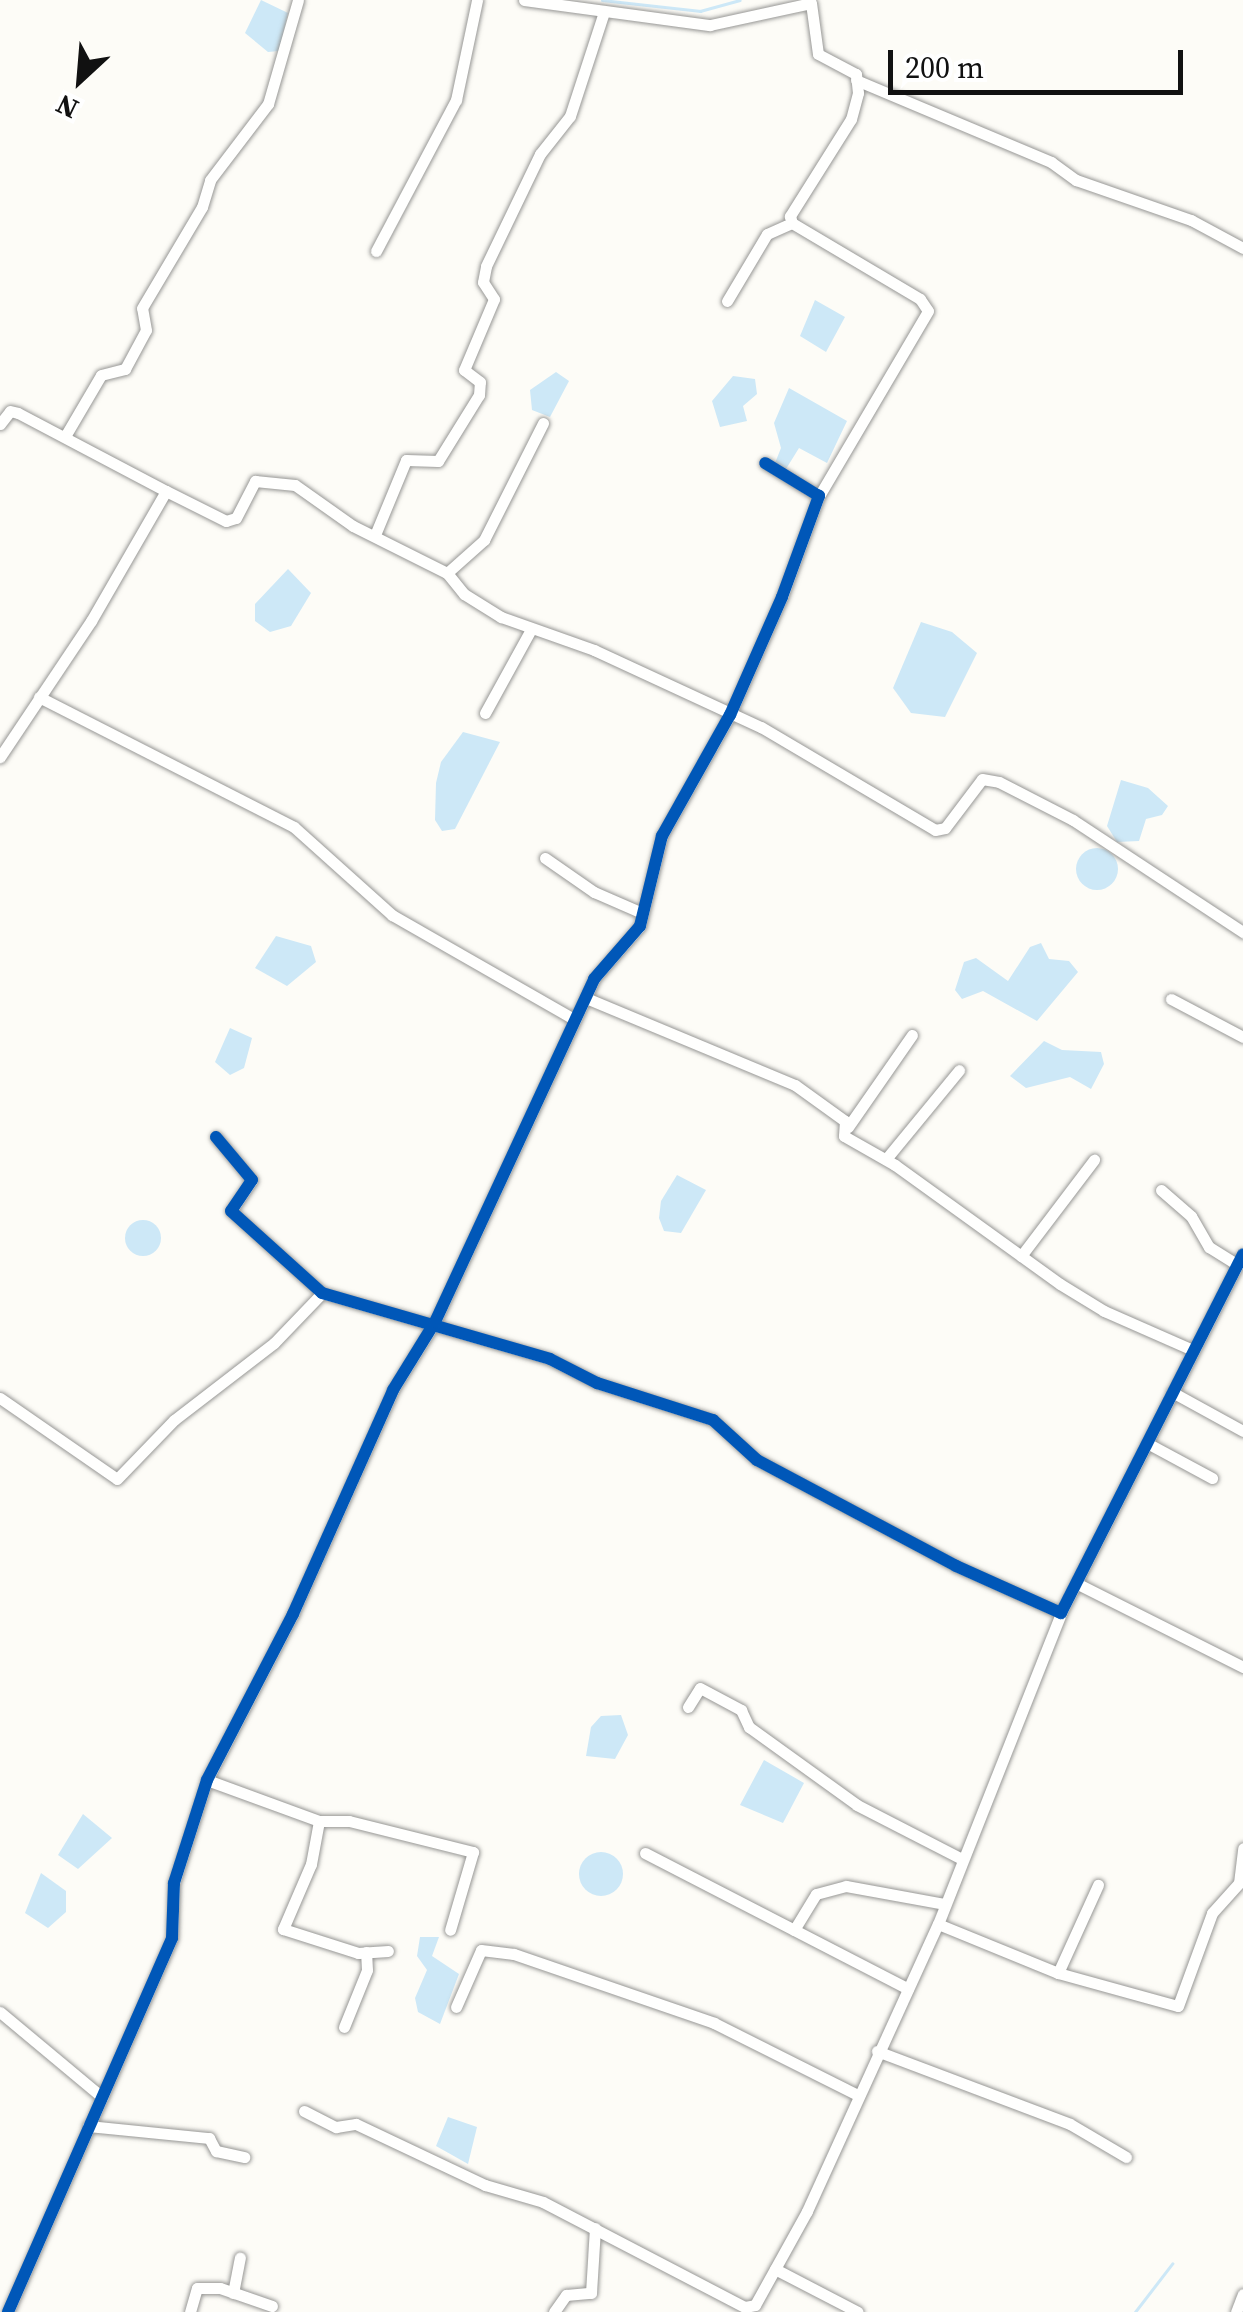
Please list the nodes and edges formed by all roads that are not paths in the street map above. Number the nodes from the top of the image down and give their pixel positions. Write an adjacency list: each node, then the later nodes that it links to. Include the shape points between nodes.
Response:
1 (298, 0): 13 (street, via 268,104 210,180 202,207 142,308 146,330 125,368 102,375)
2 (478, 0): 9 (street, via 456,100)
3 (524, 0): 5 (street)
4 (797, 2): 5 (street, via 710,25); 6 (street, via 811,4 818,54)
5 (603, 15): 17 (street, via 570,116 540,154 486,266 482,282 494,299 464,370 480,382 479,396 438,461 406,460)
6 (856, 80): 7 (street, via 851,119 790,216); 8 (street)
7 (792, 223): 10 (street, via 766,234); 16 (street, via 920,299 928,311)
8 (1243, 248)
9 (376, 251)
10 (727, 302)
11 (543, 423): 18 (street, via 474,554)
12 (0, 424): 13 (street, via 10,411)
13 (67, 433): 15 (street)
14 (765, 463): 16 (street)
15 (166, 491): 17 (street, via 226,520 236,518 255,481 283,482); 20 (street)
16 (819, 496): 22 (street)
17 (375, 534): 18 (street)
18 (447, 573): 19 (street, via 464,594)
19 (530, 631): 21 (street); 22 (street, via 594,650)
20 (40, 698): 23 (street); 29 (street, via 294,827 404,924)
21 (485, 714)
22 (730, 714): 25 (street, via 662,836); 26 (street, via 936,830 945,828 982,780 999,782 1073,820)
23 (0, 757)
24 (544, 858): 25 (street, via 594,892)
25 (642, 912): 27 (street, via 640,926 607,959)
26 (1243, 932)
27 (586, 998): 29 (street); 33 (street, via 795,1085 845,1121)
28 (1171, 998): 31 (street)
29 (575, 1020): 41 (street)
30 (912, 1035): 33 (street, via 853,1113)
31 (1243, 1037)
32 (958, 1070): 35 (street)
33 (844, 1136): 35 (street)
34 (216, 1137): 40 (street, via 252,1180 231,1211)
35 (886, 1159): 38 (street)
36 (1094, 1160): 38 (street)
37 (1162, 1190): 39 (street, via 1192,1216 1210,1247)
38 (1021, 1256): 42 (street, via 1104,1312)
39 (1240, 1260): 42 (street)
40 (322, 1293): 41 (street); 44 (street, via 274,1342 174,1420 117,1479)
41 (435, 1322): 49 (street, via 713,1420 757,1460); 52 (street, via 393,1390 293,1614)
42 (1193, 1350): 43 (street)
43 (1172, 1392): 45 (street); 46 (street)
44 (0, 1398)
45 (1243, 1431)
46 (1147, 1443): 47 (street); 48 (street)
47 (1212, 1478)
48 (1076, 1582): 49 (street); 50 (street)
49 (1061, 1614): 56 (street)
50 (1243, 1667)
51 (688, 1707): 56 (street, via 700,1688 714,1695 857,1805)
52 (207, 1780): 53 (street); 71 (street, via 174,1883 172,1938)
53 (319, 1821): 60 (street, via 349,1821 473,1852); 63 (street, via 311,1864 284,1928)
54 (1243, 1848): 64 (street, via 1238,1884 1212,1913 1178,2006)
55 (646, 1853): 61 (street)
56 (960, 1858): 58 (street)
57 (1098, 1884): 64 (street)
58 (945, 1904): 59 (street); 61 (street, via 846,1886 816,1894)
59 (938, 1924): 64 (street); 65 (street)
60 (450, 1930)
61 (794, 1930): 65 (street)
62 (388, 1951): 63 (street)
63 (366, 1952): 68 (street, via 367,1970)
64 (1058, 1973)
65 (908, 1990): 69 (street)
66 (456, 2007): 70 (street, via 481,1950 514,1954 714,2024)
67 (0, 2012): 71 (street)
68 (344, 2027)
69 (877, 2051): 70 (street); 74 (street, via 1070,2124)
70 (858, 2095): 78 (street)
71 (102, 2097): 73 (street)
72 (304, 2111): 76 (street, via 336,2127 356,2124)
73 (88, 2126): 75 (street, via 209,2138 216,2150); 82 (street)
74 (1126, 2157)
75 (244, 2158)
76 (595, 2228): 78 (street, via 745,2307 755,2305); 84 (street, via 592,2293 566,2295)
77 (240, 2258): 79 (street)
78 (774, 2269): 85 (street)
79 (233, 2292): 81 (street); 83 (street, via 196,2288)
80 (1243, 2294): 86 (street)
81 (272, 2306)
82 (8, 2312)
83 (190, 2312)
84 (554, 2312)
85 (858, 2312)
86 (1236, 2312)

